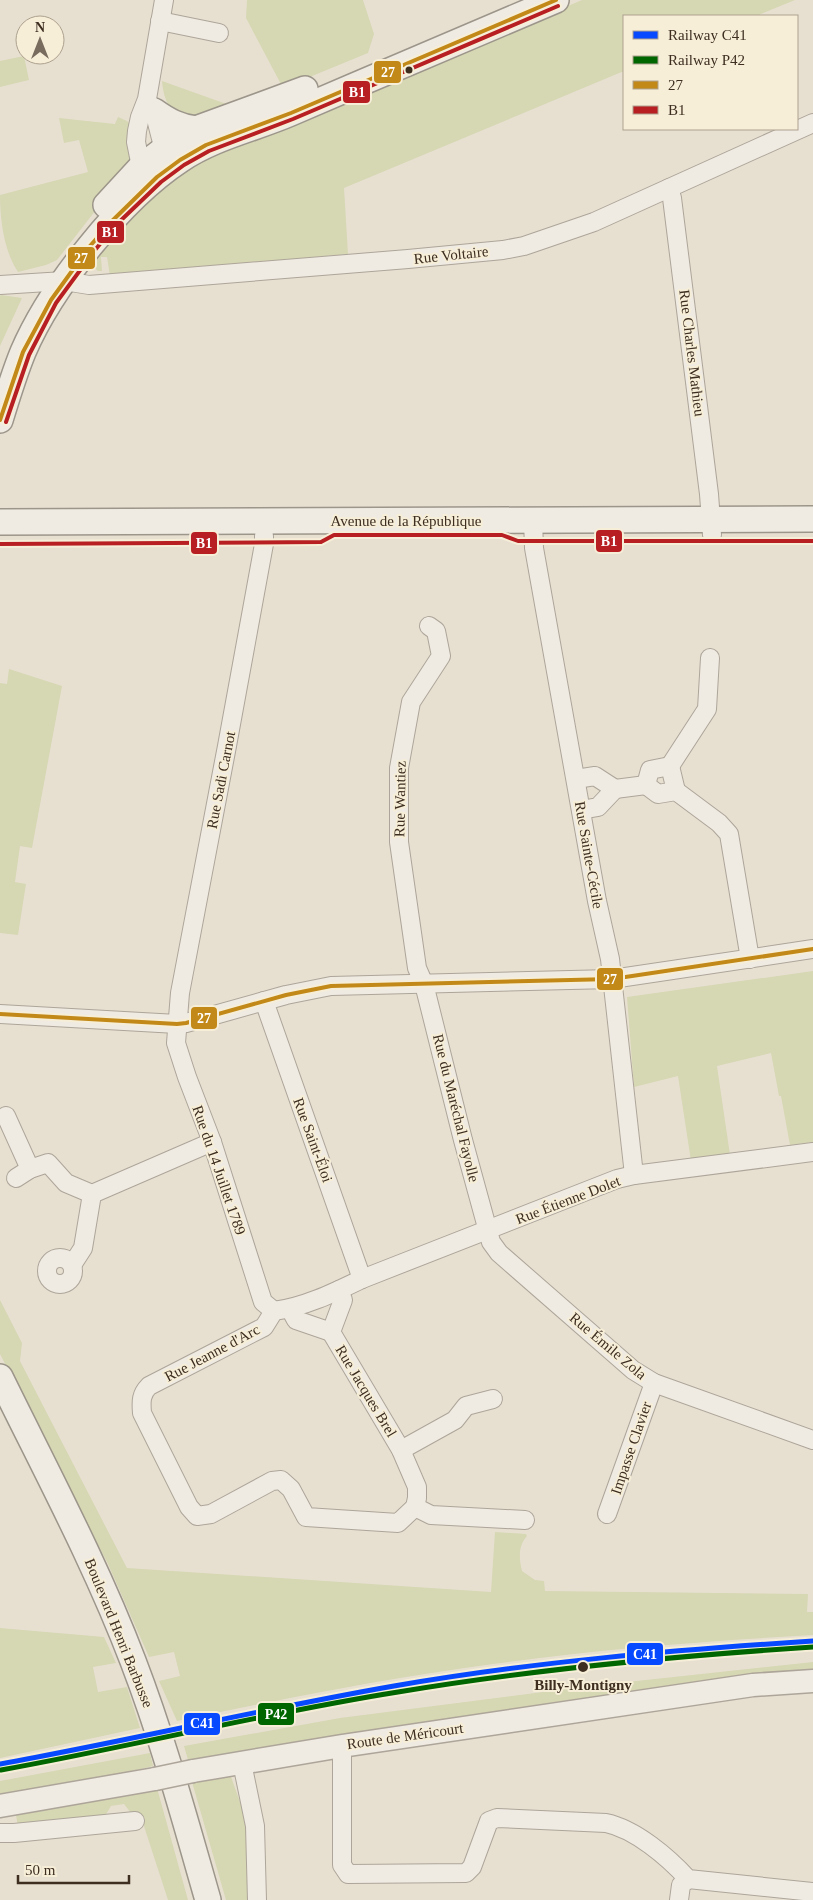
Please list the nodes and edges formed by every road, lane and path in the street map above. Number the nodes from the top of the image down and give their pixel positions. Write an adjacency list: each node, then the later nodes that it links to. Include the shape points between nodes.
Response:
1 (164, 0): 4 (street)
2 (514, 0): 8 (main road, via 283,98)
3 (556, 0): 11 (main road, via 277,119 197,150)
4 (160, 21): 5 (street); 6 (street)
5 (219, 32)
6 (151, 105): 8 (main road, via 169,122); 11 (street); 12 (street, via 140,116 136,131)
7 (813, 123): 10 (street, Rue Voltaire)
8 (196, 129): 11 (main road)
9 (797, 130): 13 (street, Rue Voltaire)
10 (798, 130)
11 (166, 158): 12 (main road); 14 (main road)
12 (141, 167): 14 (main road, via 77,241)
13 (669, 188): 14 (street, Rue Voltaire, via 570,231 503,250 89,285); 20 (street, Rue Charles Mathieu)
14 (56, 281): 15 (street, Rue Voltaire); 16 (main road, via 31,307); 17 (main road, via 50,302 23,351)
15 (0, 285)
16 (0, 369)
17 (0, 420)
18 (813, 519): 20 (main road, Avenue de la République)
19 (0, 522): 21 (main road, Avenue de la République)
20 (712, 527): 21 (main road, Avenue de la République); 22 (main road, Avenue de la République)
21 (533, 528): 23 (main road, Avenue de la République); 28 (street, Rue Sainte-Cécile)
22 (813, 535)
23 (264, 536): 24 (main road, Avenue de la République); 39 (street, Rue Sadi Carnot)
24 (0, 538)
25 (429, 626): 36 (street, Rue Wantiez, via 436,631 441,656 411,702 399,768 398,794 399,842 417,968)
26 (710, 658): 27 (street, via 707,709)
27 (670, 766): 29 (street, via 650,770); 31 (street)
28 (576, 779): 30 (street, via 595,776); 32 (street, Rue Sainte-Cécile)
29 (646, 784): 30 (street); 31 (street, via 658,794)
30 (615, 788): 32 (street, via 598,807)
31 (676, 791): 34 (street, via 730,834)
32 (581, 810): 35 (street, Rue Sainte-Cécile)
33 (813, 949): 34 (street)
34 (750, 959): 35 (street)
35 (612, 979): 36 (street); 43 (street, Rue Sainte-Cécile)
36 (424, 984): 37 (street, via 331,986); 45 (street, Rue du Maréchal Fayolle)
37 (264, 1001): 39 (street); 47 (street, Rue Saint-Éloi)
38 (0, 1014): 39 (street)
39 (177, 1024): 41 (street, Rue du 14 Juillet 1789, via 176,1043 186,1077)
40 (6, 1116): 44 (street, via 23,1173 48,1163 66,1183)
41 (212, 1142): 44 (street); 49 (street, Rue du 14 Juillet 1789, via 263,1302)
42 (813, 1152): 43 (street, Rue Étienne Dolet)
43 (634, 1175): 45 (street, Rue Étienne Dolet)
44 (92, 1194): 46 (street, via 83,1248)
45 (488, 1231): 47 (street, Rue Étienne Dolet); 52 (street, Rue Émile Zola, via 499,1253 633,1370)
46 (72, 1265)
47 (362, 1279): 48 (street, Rue Jeanne d'Arc)
48 (339, 1290): 49 (street, Rue Jeanne d'Arc); 50 (street, Rue Jacques Brel, via 343,1300)
49 (282, 1310): 50 (street, Rue Jacques Brel, via 296,1320); 56 (street, Rue Jeanne d'Arc, via 264,1327 149,1386 144,1392 142,1413 189,1507 197,1516 211,1514 272,1481 281,1480 291,1489 306,1517 398,1523)
50 (331, 1332): 55 (street, Rue Jacques Brel)
51 (0, 1377): 68 (main road, Boulevard Henri Barbusse, via 91,1562 133,1660 157,1728)
52 (654, 1383): 54 (street, Rue Émile Zola); 57 (street, Impasse Clavier)
53 (493, 1400): 55 (street, Rue Jacques Brel, via 466,1406 455,1420)
54 (813, 1440)
55 (401, 1450): 56 (street, Rue Jacques Brel, via 417,1487)
56 (415, 1507): 58 (street, via 431,1515)
57 (607, 1514)
58 (524, 1520)
59 (813, 1680): 60 (street, Route de Méricourt)
60 (342, 1746): 61 (street, Route de Méricourt); 65 (street, via 342,1865 348,1874 466,1873 472,1867 489,1821 497,1818 617,1825 674,1864)
61 (242, 1763): 62 (street, Route de Méricourt, bridge); 69 (street, via 256,1833)
62 (0, 1806)
63 (135, 1821): 64 (street)
64 (0, 1833)
65 (688, 1879): 67 (street); 70 (street, via 681,1885)
66 (813, 1892): 67 (street)
67 (788, 1894)
68 (208, 1900)
69 (257, 1900)
70 (679, 1900)

